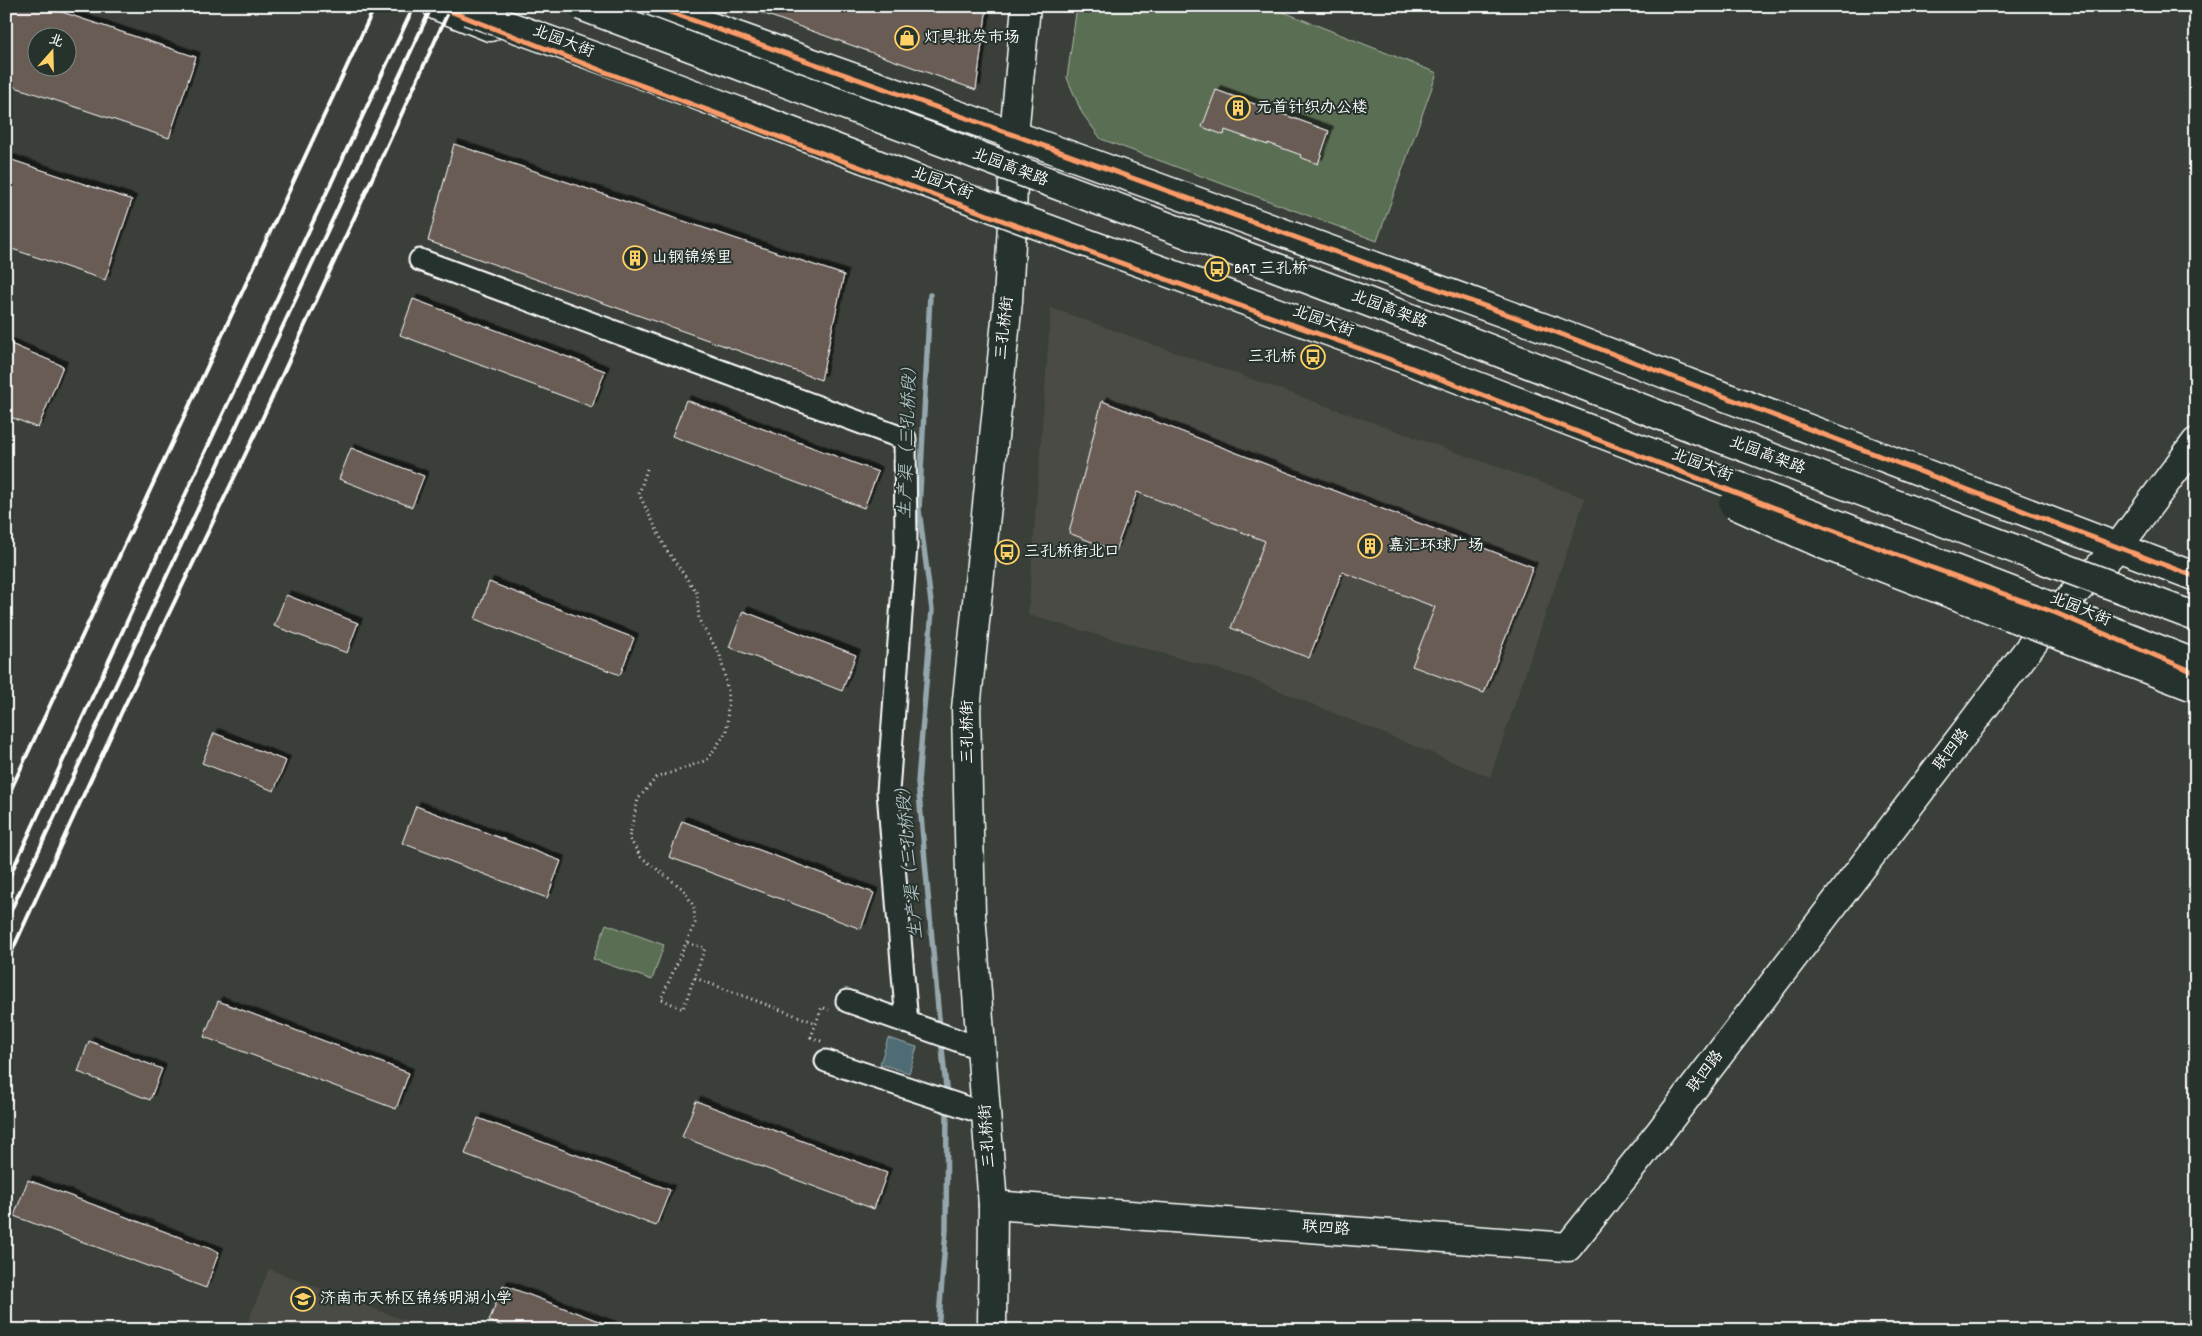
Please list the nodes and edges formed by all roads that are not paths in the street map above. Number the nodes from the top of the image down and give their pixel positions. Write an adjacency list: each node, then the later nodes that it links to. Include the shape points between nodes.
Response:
1 (437, 6): 7 (main road, 北园大街)
2 (581, 6): 14 (main road, 北园高架路, bridge)
3 (653, 6): 6 (main road)
4 (1026, 6): 6 (main road, 三孔桥街)
5 (468, 11): 9 (main road, bridge)
6 (1014, 135): 7 (main road, 三孔桥街); 11 (main road, via 1553,331)
7 (1012, 224): 13 (main road, 北园大街, via 1386,358); 20 (main road, 三孔桥街, via 1008,301 966,709 972,914)
8 (420, 260): 19 (street, via 904,439 906,546 888,792)
9 (1451, 376): 15 (main road, bridge); 17 (main road, bridge, via 1548,415 1827,546)
10 (2196, 442): 11 (main road, 联四路)
11 (2118, 547): 12 (main road); 13 (main road, 联四路)
12 (2196, 577)
13 (2056, 613): 16 (main road, 北园大街); 23 (main road, 联四路, via 1660,1132 1568,1247)
14 (2196, 617)
15 (2196, 664)
16 (2196, 673)
17 (2196, 688)
18 (847, 1001): 19 (street)
19 (907, 1022): 20 (street)
20 (982, 1049): 22 (main road, 三孔桥街)
21 (826, 1061): 22 (street)
22 (986, 1114): 23 (main road, 三孔桥街)
23 (993, 1204): 24 (main road, 三孔桥街)
24 (992, 1330)

